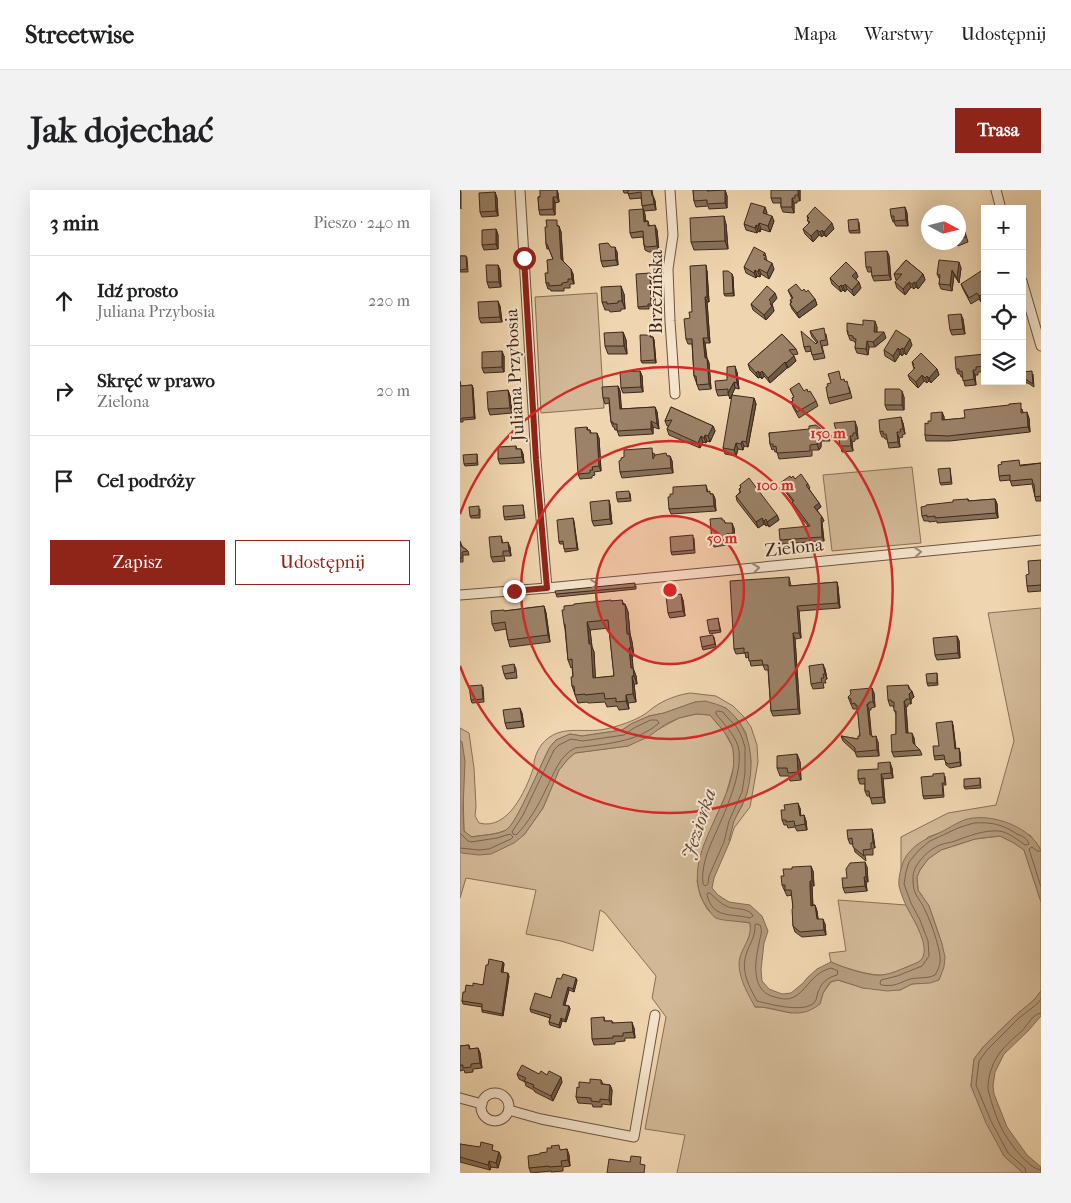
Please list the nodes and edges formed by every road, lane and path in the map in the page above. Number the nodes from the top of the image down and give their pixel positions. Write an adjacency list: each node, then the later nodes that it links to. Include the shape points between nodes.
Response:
1 (520, 190): 9 (street, Juliana Przybosia)
2 (670, 190): 7 (street, Brzezińska, via 673,235 668,269)
3 (996, 190): 4 (street)
4 (1001, 205)
5 (1026, 295): 6 (street)
6 (1041, 346)
7 (675, 394)
8 (1041, 540): 9 (street, Zielona, one-way to 8)
9 (546, 589): 10 (street, Zielona)
10 (460, 595)
11 (655, 1015): 14 (street, via 634,1137)
12 (460, 1098): 13 (street)
13 (482, 1104): 14 (street, via 487,1096 498,1093 508,1100); 14 (street, via 485,1116 492,1121 501,1120)
14 (509, 1110)

